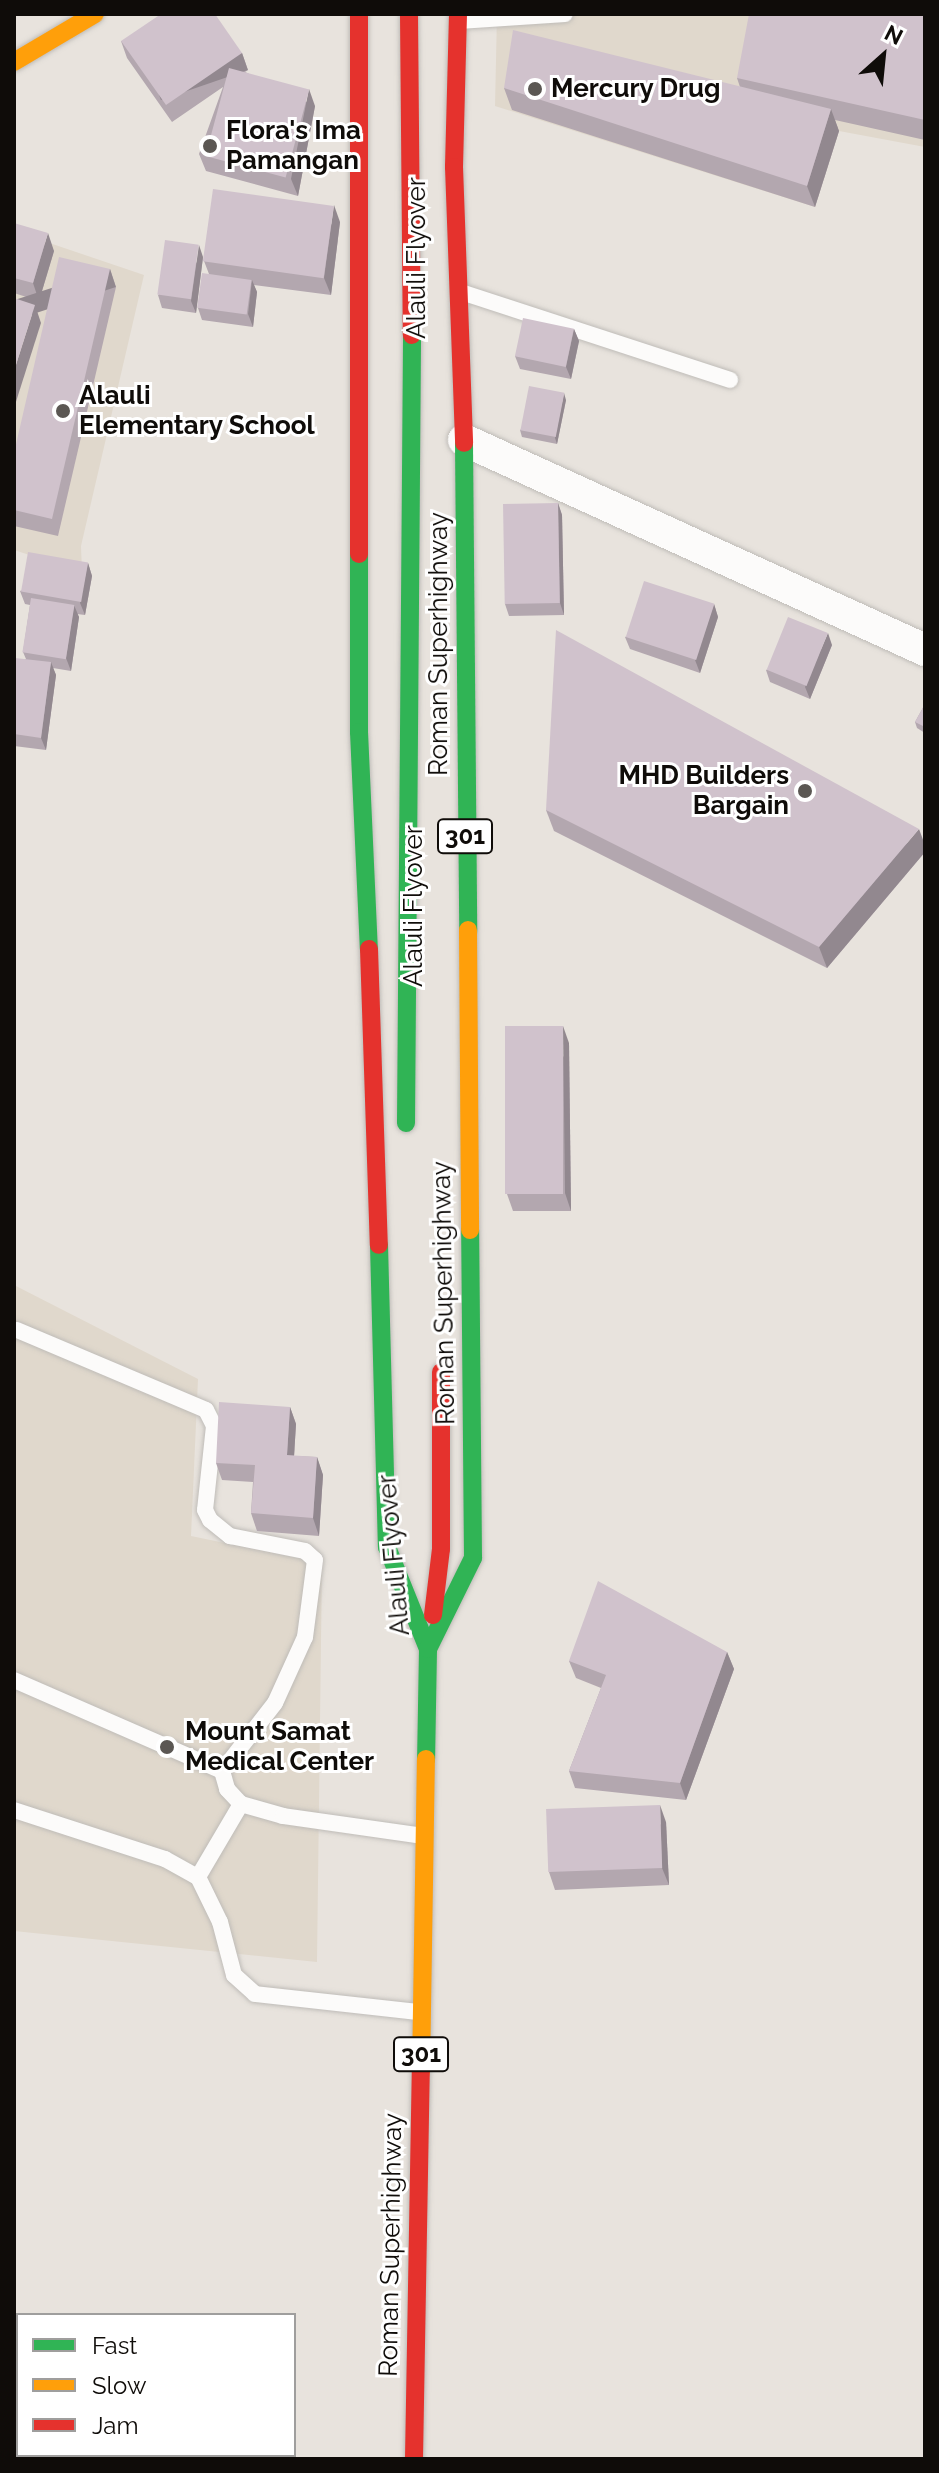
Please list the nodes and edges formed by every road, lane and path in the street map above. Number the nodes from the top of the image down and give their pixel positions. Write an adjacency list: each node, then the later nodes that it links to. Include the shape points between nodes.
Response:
1 (95, 14): 6 (main road)
2 (359, 14): 16 (main road, Roman Superhighway / 301, via 359,732 387,1547)
3 (409, 14): 12 (main road, Alauli Flyover, via 412,395)
4 (565, 14): 5 (lane)
5 (453, 17): 7 (main road, Roman Superhighway / 301); 9 (main road, Alauli Flyover)
6 (14, 62)
7 (459, 292): 8 (lane); 10 (main road, Roman Superhighway / 301)
8 (730, 380)
9 (443, 405)
10 (464, 440): 11 (street); 16 (main road, Roman Superhighway / 301, via 473,1558)
11 (925, 650)
12 (406, 1149)
13 (17, 1330): 18 (lane, via 206,1410 214,1426 205,1510 210,1520 230,1536 305,1551 315,1560 305,1637 275,1703)
14 (441, 1358): 16 (main road, Alauli Flyover, via 441,1549)
15 (416, 1562): 16 (main road, Alauli Flyover)
16 (428, 1649): 21 (main road, Roman Superhighway / 301)
17 (14, 1680): 18 (lane)
18 (222, 1771): 19 (lane, via 227,1789)
19 (241, 1804): 21 (lane, via 283,1816); 22 (lane)
20 (14, 1810): 22 (lane, via 165,1859)
21 (425, 1837): 23 (main road, Roman Superhighway / 301)
22 (198, 1877): 23 (lane, via 220,1922 234,1975 255,1994)
23 (422, 2013): 24 (main road, Roman Superhighway / 301)
24 (414, 2459)

